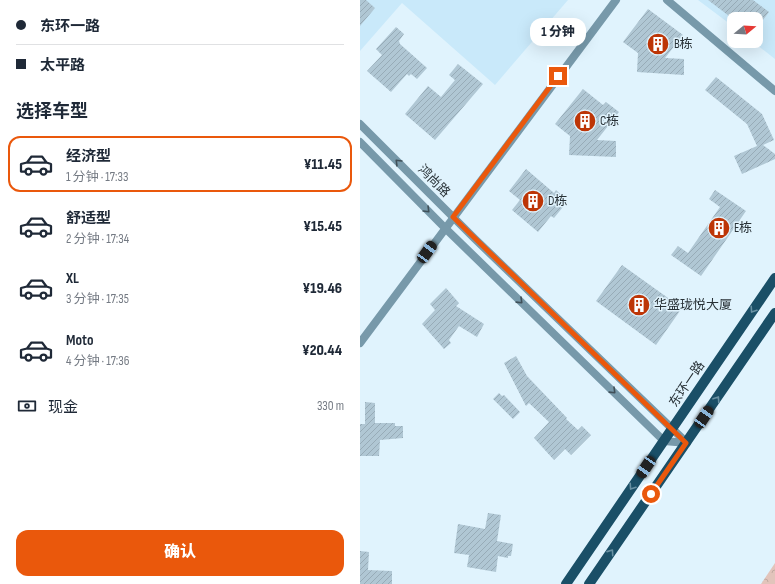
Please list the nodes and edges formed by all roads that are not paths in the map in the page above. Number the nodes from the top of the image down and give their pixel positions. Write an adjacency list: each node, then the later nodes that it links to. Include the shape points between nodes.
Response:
1 (616, 0): 6 (street)
2 (666, 0): 3 (street)
3 (775, 91)
4 (360, 124): 6 (street, 鸿尚路, one-way to 4)
5 (360, 142): 7 (street, 鸿尚路, one-way to 7)
6 (453, 217): 7 (street); 11 (street, 鸿尚路)
7 (445, 228): 10 (street); 12 (street, 鸿尚路, one-way to 12)
8 (775, 278): 11 (main road, 东环一路, one-way to 11)
9 (775, 313): 13 (main road, one-way to 9)
10 (360, 343)
11 (672, 429): 12 (main road, 东环一路); 13 (street, 鸿尚路)
12 (664, 441): 13 (street); 14 (main road, 东环一路, one-way to 14)
13 (686, 443): 15 (main road, one-way to 13)
14 (566, 584)
15 (589, 584)

